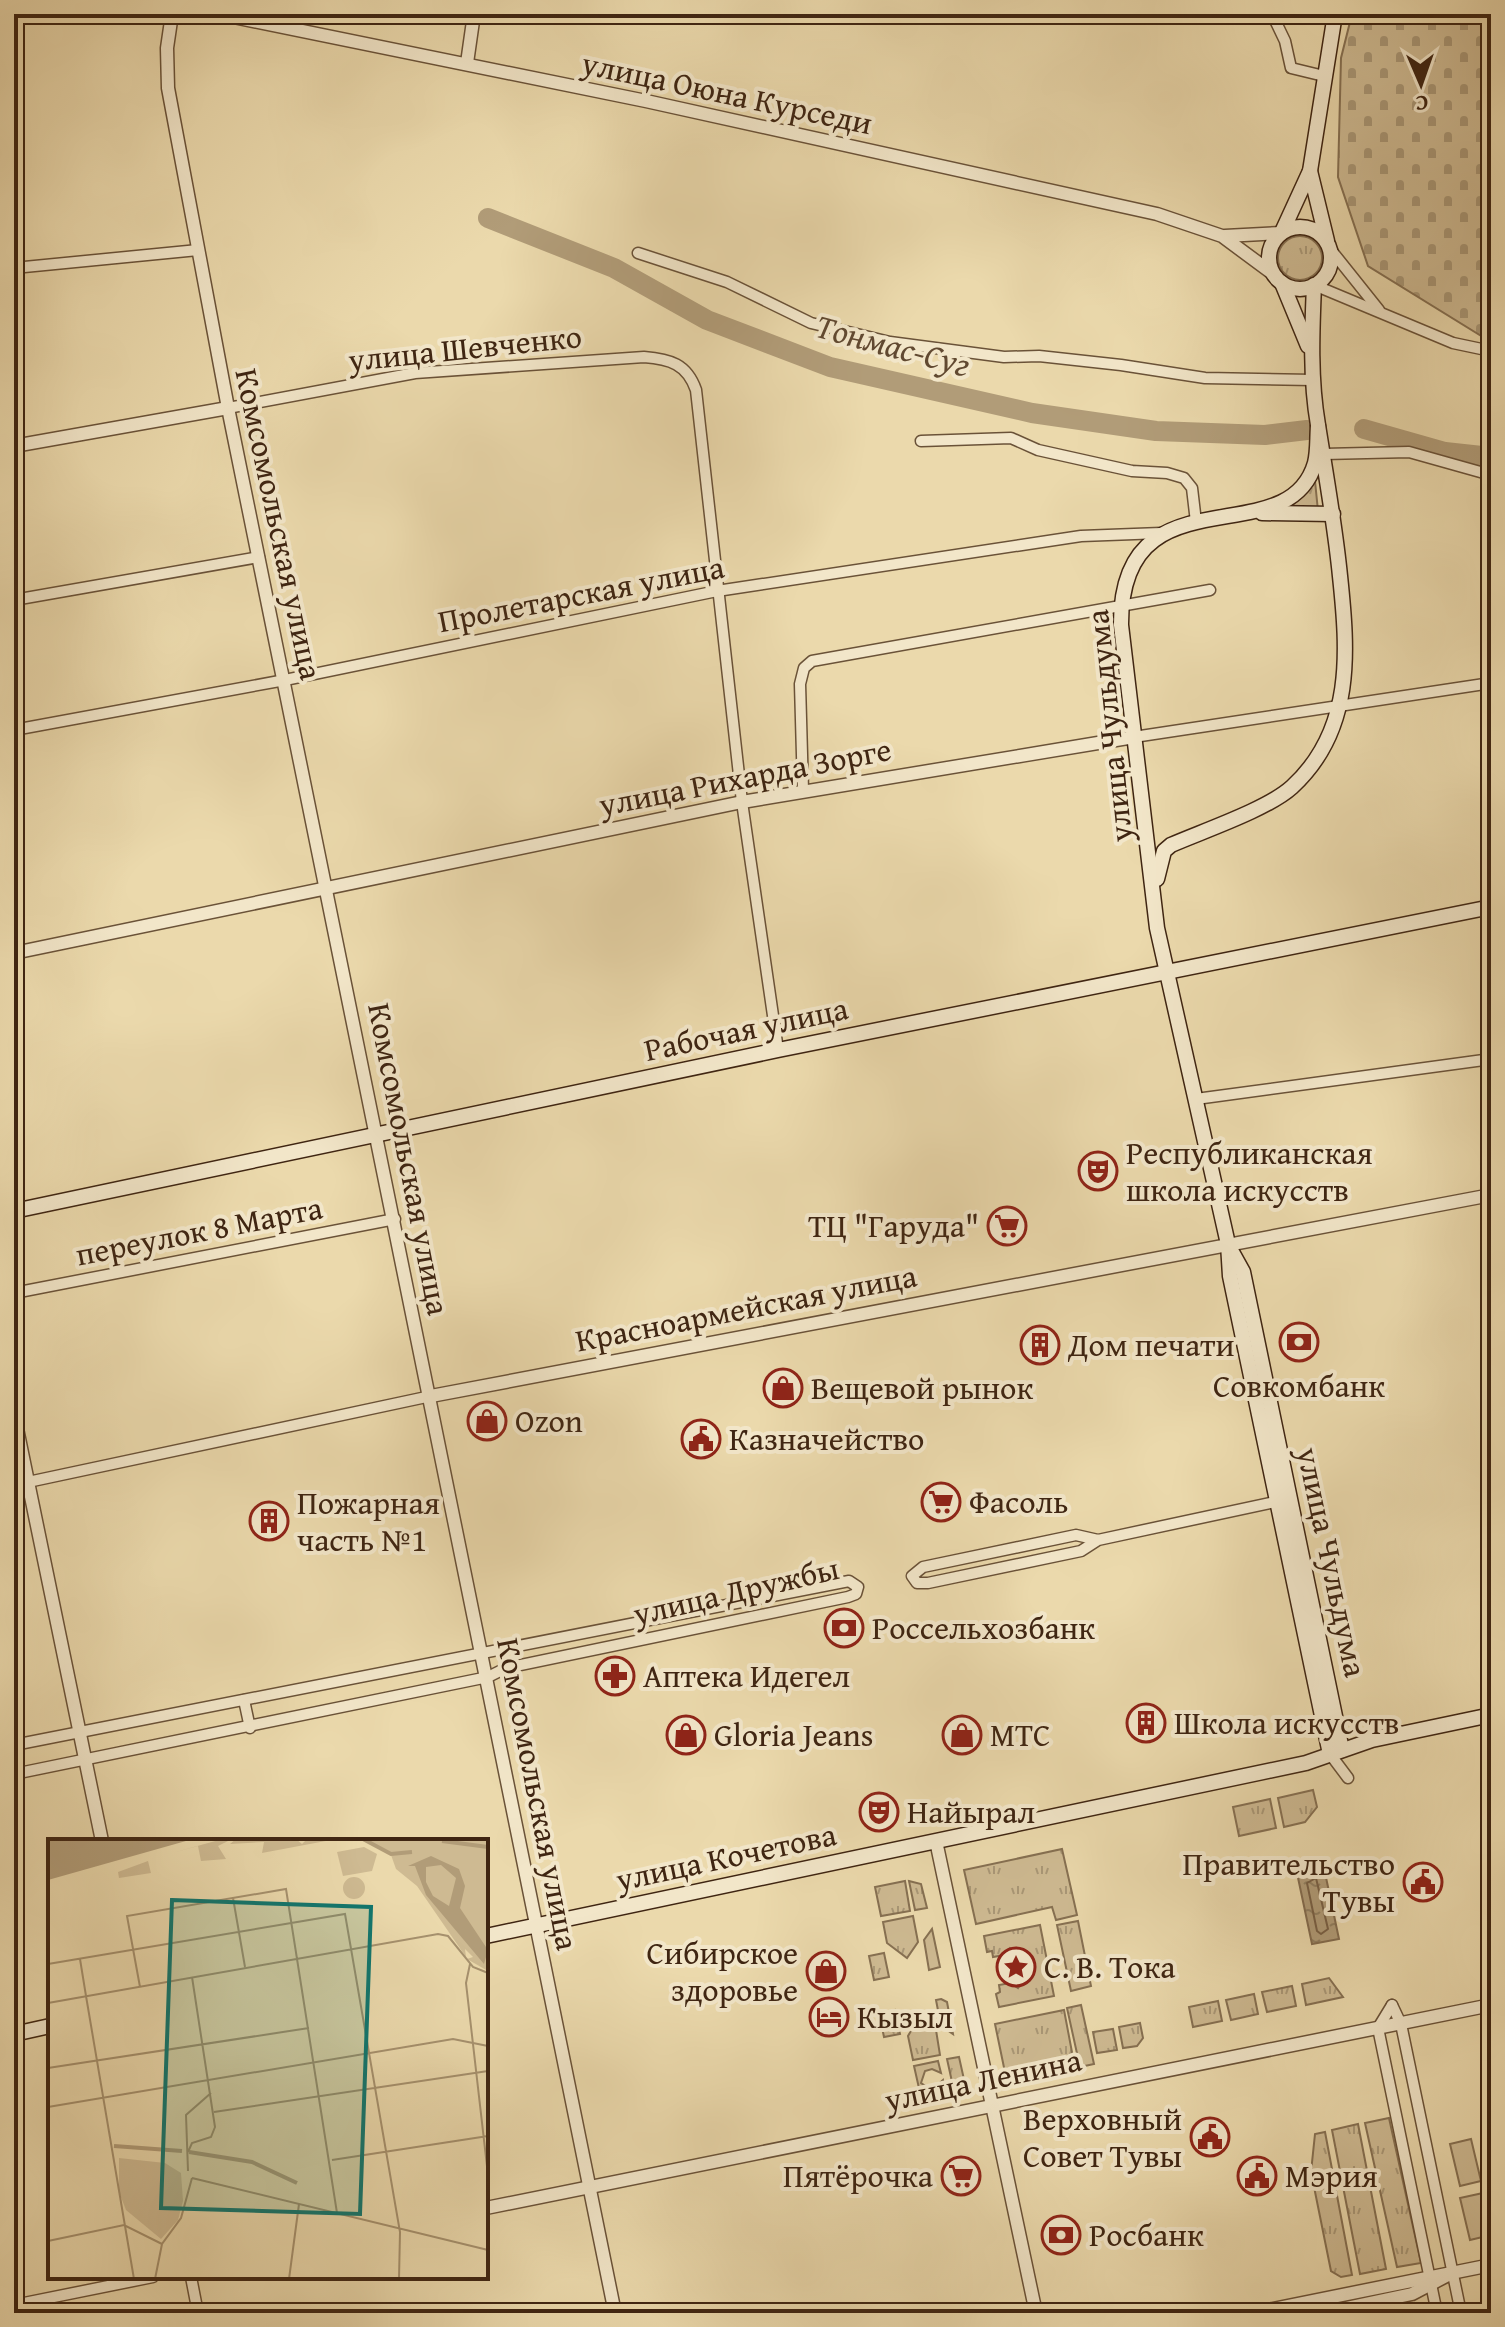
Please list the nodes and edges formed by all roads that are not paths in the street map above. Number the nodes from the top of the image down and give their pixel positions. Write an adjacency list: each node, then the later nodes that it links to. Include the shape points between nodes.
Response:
1 (172, 14): 12 (street, Комсомольская улица, via 168,88)
2 (219, 14): 6 (street, улица Оюна Курседи)
3 (474, 14): 6 (street)
4 (1272, 14): 7 (street, via 1291,68)
5 (1335, 14): 7 (main road)
6 (467, 63): 10 (street, улица Оюна Курседи, via 1142,211)
7 (1324, 76): 8 (main road)
8 (1310, 171): 9 (main road); 11 (main road)
9 (1282, 233): 10 (street, улица Оюна Курседи); 11 (main road, via 1311,228); 15 (main road, via 1270,249 1271,268)
10 (1222, 236): 15 (street, улица Оюна Курседи)
11 (1329, 246): 16 (main road, via 1330,268); 17 (street)
12 (198, 250): 14 (street); 21 (street, Комсомольская улица)
13 (638, 253): 20 (street, via 727,282 811,323 890,342 1205,378)
14 (14, 268)
15 (1279, 280): 16 (main road, via 1298,288); 19 (main road, улица Чульдума, via 1295,308)
16 (1314, 285): 17 (street); 19 (main road, улица Чульдума)
17 (1381, 311): 18 (street, via 1453,343)
18 (1491, 351)
19 (1311, 358): 20 (main road, улица Чульдума)
20 (1313, 380): 22 (main road, улица Чульдума)
21 (228, 408): 24 (street, улица Шевченко); 31 (street, Комсомольская улица); 33 (street, улица Шевченко, via 415,373 663,358 684,369 696,390)
22 (1318, 426): 25 (main road, улица Чульдума); 27 (main road, улица Чульдума, via 1315,464 1300,487 1273,505)
23 (921, 441): 29 (street, via 1011,438 1038,450 1184,478 1192,488)
24 (14, 446)
25 (1324, 454): 26 (street, via 1409,452); 28 (main road, улица Чульдума)
26 (1491, 475)
27 (1239, 514): 28 (main road); 29 (main road, улица Чульдума)
28 (1333, 514): 38 (main road, улица Чульдума, via 1347,649)
29 (1196, 522): 30 (main road, улица Чульдума)
30 (1161, 533): 33 (street, Пролетарская улица, via 1081,536); 35 (main road, улица Чульдума, via 1132,564)
31 (259, 557): 34 (street); 36 (street, Комсомольская улица)
32 (1210, 590): 35 (street)
33 (717, 591): 36 (street, Пролетарская улица); 42 (street)
34 (14, 600)
35 (1121, 606): 40 (main road, улица Чульдума); 41 (street, via 812,661 800,684)
36 (285, 680): 39 (street, Пролетарская улица); 45 (street, Комсомольская улица)
37 (1491, 683): 38 (street, улица Рихарда Зорге)
38 (1341, 705): 40 (street, улица Рихарда Зорге); 44 (main road, улица Чульдума, via 1325,743 1289,790)
39 (14, 730)
40 (1134, 737): 41 (street, улица Рихарда Зорге); 43 (main road, улица Чульдума)
41 (803, 790): 42 (street, улица Рихарда Зорге)
42 (742, 802): 45 (street, улица Рихарда Зорге); 50 (street)
43 (1147, 832): 44 (main road); 46 (main road, улица Чульдума)
44 (1171, 845): 46 (main road, улица Чульдума, via 1164,851)
45 (328, 889): 48 (street, улица Рихарда Зорге); 53 (street, Комсомольская улица)
46 (1153, 899): 49 (main road, улица Чульдума)
47 (1491, 907): 49 (main road, Рабочая улица)
48 (14, 953)
49 (1166, 972): 50 (main road, Рабочая улица); 52 (main road, улица Чульдума)
50 (778, 1050): 53 (main road, Рабочая улица)
51 (1491, 1059): 52 (street)
52 (1196, 1099): 57 (main road, улица Чульдума)
53 (378, 1136): 55 (main road, Рабочая улица); 56 (street, Комсомольская улица)
54 (1491, 1195): 57 (street, Красноармейская улица)
55 (14, 1211)
56 (395, 1219): 58 (street, переулок 8 Марта); 59 (street, Комсомольская улица)
57 (1228, 1244): 59 (street, Красноармейская улица); 63 (main road, улица Чульдума, via 1230,1276)
58 (14, 1293)
59 (431, 1396): 61 (street, Красноармейская улица); 67 (street, Комсомольская улица)
60 (14, 1414): 61 (street)
61 (28, 1482): 62 (street, Красноармейская улица); 72 (street)
62 (14, 1485)
63 (1283, 1500): 64 (street); 74 (main road, улица Чульдума)
64 (1098, 1540): 64 (street, via 1076,1535 923,1567 912,1576 917,1583 928,1583 1081,1551)
65 (748, 1602): 66 (street); 66 (street, улица Дружбы, via 849,1581 858,1587 848,1597); 67 (street, улица Дружбы, via 502,1652)
66 (751, 1617): 68 (street, улица Дружбы, via 506,1668)
67 (483, 1651): 68 (street, Комсомольская улица); 69 (street, улица Дружбы)
68 (488, 1677): 71 (street, улица Дружбы); 79 (street, Комсомольская улица)
69 (244, 1700): 71 (street); 72 (street, улица Дружбы)
70 (1491, 1715): 74 (main road, улица Кочетова)
71 (250, 1728): 75 (street, улица Дружбы)
72 (80, 1733): 73 (street, улица Дружбы); 75 (street)
73 (14, 1745)
74 (1336, 1752): 78 (main road, улица Кочетова, via 1306,1763)
75 (85, 1760): 76 (street, улица Дружбы); 77 (street)
76 (14, 1774)
77 (102, 1839)
78 (936, 1841): 79 (main road, улица Кочетова); 86 (street)
79 (537, 1925): 80 (main road, улица Кочетова); 87 (street, Комсомольская улица)
80 (488, 1936)
81 (1491, 2005): 82 (street, улица Ленина)
82 (1401, 2024): 84 (street, улица Ленина); 84 (street, via 1392,2005); 90 (street)
83 (48, 2026): 85 (main road)
84 (1378, 2028): 86 (street, улица Ленина); 93 (street)
85 (14, 2034)
86 (993, 2104): 87 (street, улица Ленина); 97 (street)
87 (590, 2187): 88 (street, улица Ленина); 96 (street, Комсомольская улица)
88 (488, 2208)
89 (1491, 2265): 90 (street)
90 (1453, 2272): 93 (street); 101 (street)
91 (143, 2279): 94 (street)
92 (191, 2279): 95 (street)
93 (1431, 2281): 98 (street); 99 (street, via 1400,2297); 100 (street)
94 (14, 2305)
95 (198, 2313)
96 (615, 2313)
97 (1036, 2313)
98 (1253, 2313)
99 (1322, 2313)
100 (1437, 2313)
101 (1461, 2313)

